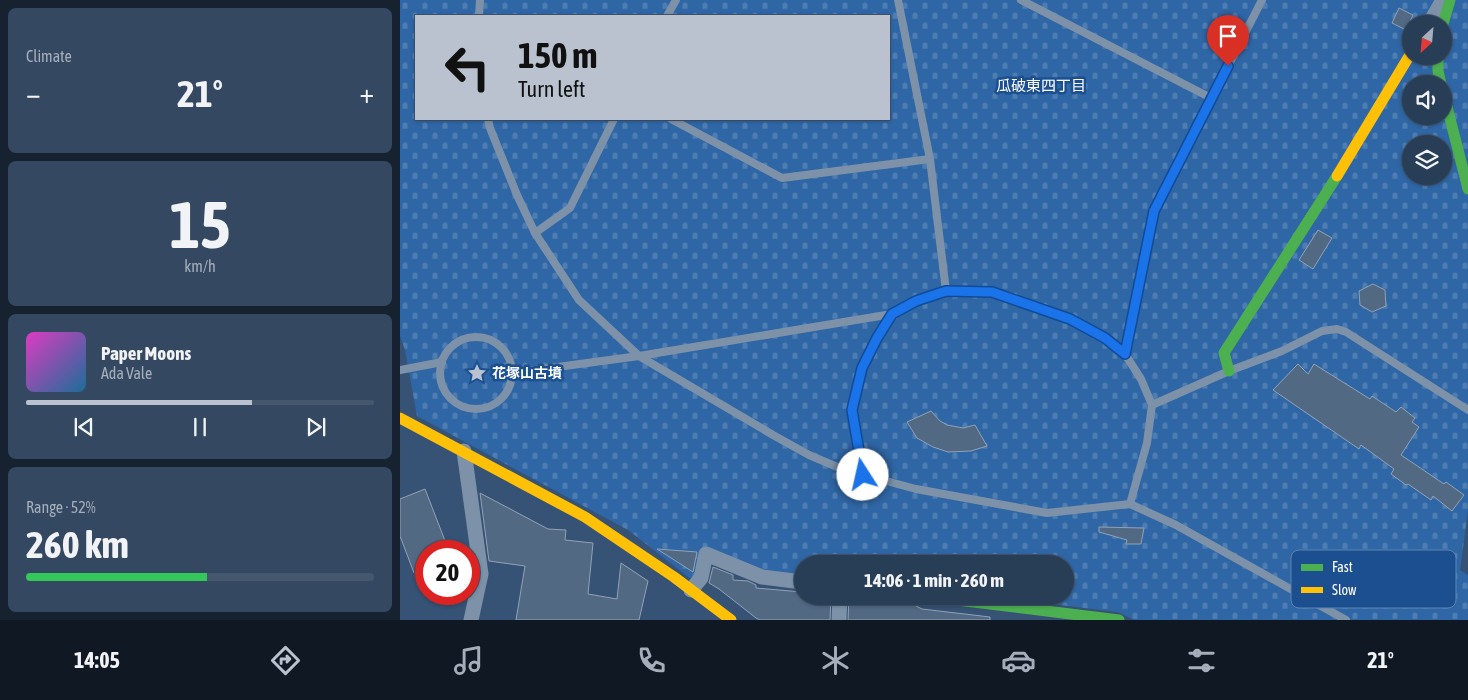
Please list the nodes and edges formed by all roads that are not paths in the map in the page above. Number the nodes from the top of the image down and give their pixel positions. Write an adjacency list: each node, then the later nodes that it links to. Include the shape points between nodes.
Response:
1 (480, 0): 8 (lane)
2 (676, 0): 9 (lane)
3 (898, 0): 18 (lane)
4 (1021, 0): 13 (lane)
5 (1262, 0): 13 (lane)
6 (1443, 0): 10 (street)
7 (1450, 0): 11 (street)
8 (479, 15)
9 (668, 15)
10 (1434, 15)
11 (1446, 15)
12 (1404, 65): 27 (street, via 1224,352)
13 (1211, 98): 23 (lane, via 1154,211)
14 (488, 120): 20 (lane)
15 (614, 120): 20 (lane, via 570,208)
16 (673, 120): 18 (lane, via 782,178)
17 (1452, 125): 19 (street)
18 (930, 159): 21 (lane)
19 (1468, 189)
20 (535, 234): 24 (lane, via 579,300)
21 (946, 291): 22 (lane, via 916,301); 23 (lane, via 992,292 1070,319 1105,338)
22 (892, 314): 24 (lane); 33 (lane, via 862,368 852,410)
23 (1125, 354): 29 (lane, via 1141,378)
24 (639, 356): 28 (lane); 33 (lane, via 809,455)
25 (442, 362): 26 (lane); 28 (lane, via 451,346 470,337 482,337 492,340 506,352); 28 (lane, via 442,386 448,397 463,407 481,409 497,403 511,385)
26 (400, 370)
27 (1229, 371): 29 (lane); 30 (lane, via 1282,351 1322,331 1337,329 1383,354)
28 (513, 373)
29 (1152, 406): 34 (lane, via 1147,443)
30 (1468, 410)
31 (400, 418): 32 (street)
32 (464, 451): 37 (street, via 584,517); 42 (street, via 481,574)
33 (863, 475): 34 (lane, via 916,490 1047,513)
34 (1130, 504): 36 (lane, via 1176,524)
35 (794, 581): 37 (street, via 762,577 706,554 701,578)
36 (1291, 589)
37 (691, 590): 43 (street)
38 (840, 605): 44 (street)
39 (967, 605): 41 (street)
40 (1325, 608): 46 (lane)
41 (1005, 613): 45 (street)
42 (470, 620)
43 (731, 620)
44 (839, 620)
45 (1119, 620)
46 (1346, 620)

